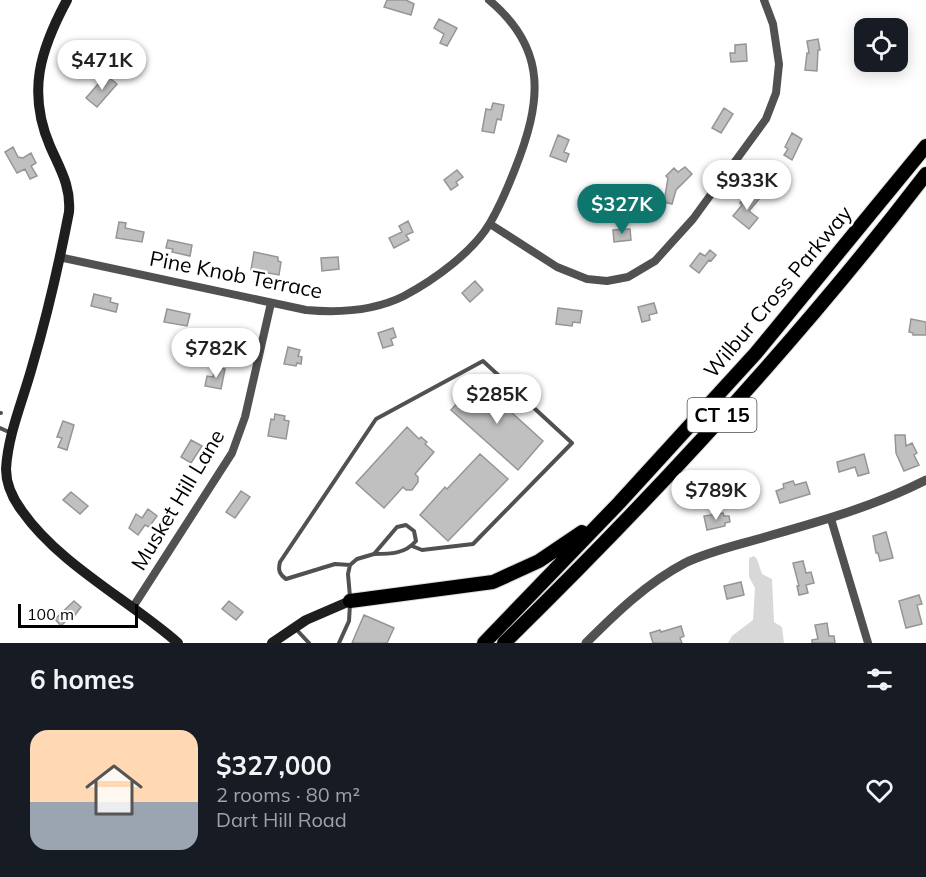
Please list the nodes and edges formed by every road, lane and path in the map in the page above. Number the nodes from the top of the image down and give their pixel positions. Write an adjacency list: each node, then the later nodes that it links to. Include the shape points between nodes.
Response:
1 (67, 0): 7 (main road, via 45,52 37,95 40,119 70,198)
2 (489, 0): 6 (street, Pine Knob Terrace, via 507,15 524,42 536,90 523,148)
3 (764, 0): 6 (street, via 773,24 778,64 776,93 766,119 693,219 655,261 628,277 587,279 557,267)
4 (926, 146): 12 (highway, Wilbur Cross Parkway / CT 15, via 756,353)
5 (926, 174): 25 (highway, Wilbur Cross Parkway / CT 15, via 753,382 611,536)
6 (490, 224): 8 (street, Pine Knob Terrace, via 442,272 403,296 377,306 330,312)
7 (59, 257): 8 (street, Pine Knob Terrace); 10 (main road)
8 (271, 303): 18 (street, Musket Hill Lane, via 245,417 232,453)
9 (0, 428): 10 (lane)
10 (13, 433): 18 (main road, via 6,471 9,488 23,512 65,556)
11 (926, 480): 13 (street, via 895,496)
12 (619, 503): 17 (highway, via 557,550 503,579); 24 (highway, Wilbur Cross Parkway / CT 15)
13 (831, 519): 26 (street, via 688,562 636,597); 27 (street)
14 (412, 546): 15 (lane, via 403,551); 15 (lane, via 416,541 414,531 401,525); 16 (lane, via 422,550 472,544 572,443 483,361 376,419 279,569 286,579 335,564)
15 (374, 554): 16 (lane)
16 (350, 565): 17 (lane)
17 (350, 601): 19 (main road); 23 (lane, via 349,621)
18 (133, 607): 20 (main road)
19 (294, 627): 21 (main road); 22 (lane)
20 (178, 643)
21 (272, 643)
22 (309, 643)
23 (339, 643)
24 (484, 643)
25 (504, 643)
26 (586, 643)
27 (868, 643)

